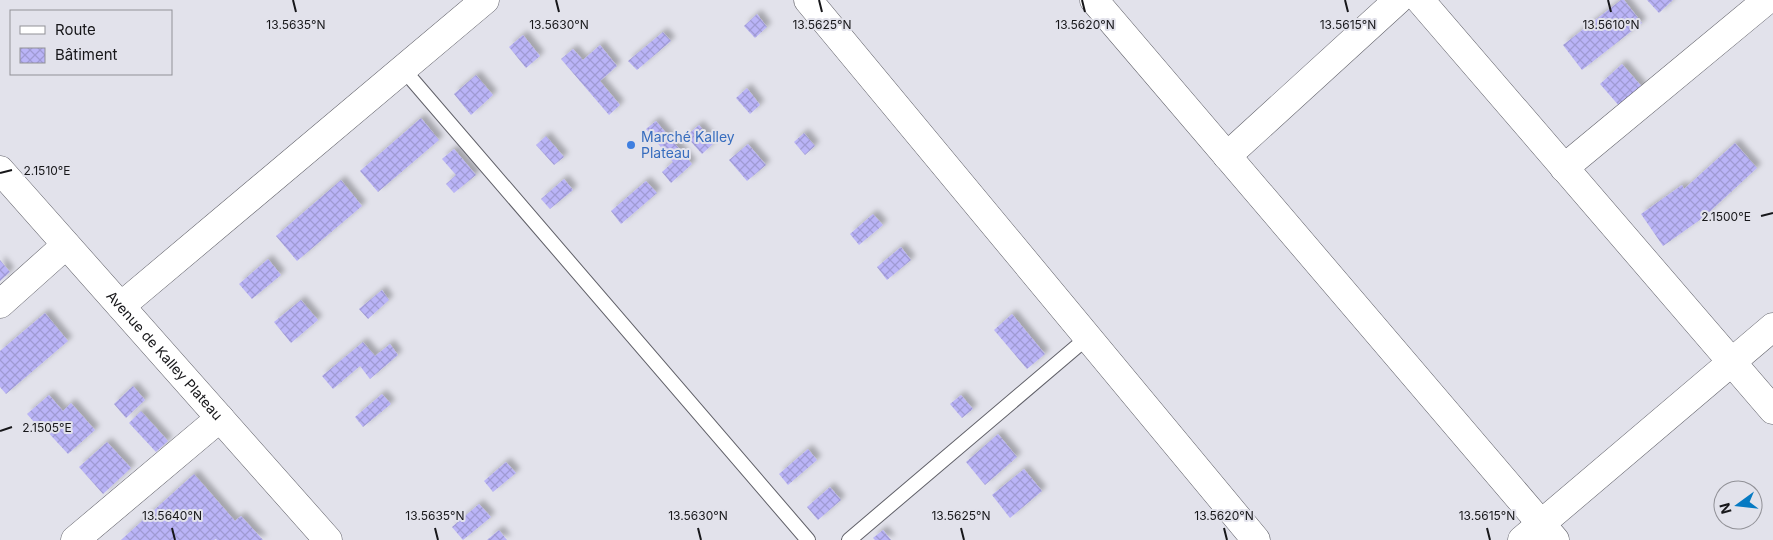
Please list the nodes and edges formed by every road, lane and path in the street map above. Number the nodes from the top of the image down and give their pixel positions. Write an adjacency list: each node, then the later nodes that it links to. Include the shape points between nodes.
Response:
1 (485, 0): 7 (street)
2 (808, 0): 15 (street)
3 (1094, 0): 8 (street)
4 (1398, 0): 8 (street)
5 (1420, 0): 9 (street)
6 (1767, 0): 9 (street)
7 (403, 69): 13 (street); 22 (lane)
8 (1227, 156): 19 (street)
9 (1564, 168): 16 (street)
10 (0, 170): 11 (street, Avenue de Kalley Plateau)
11 (66, 245): 12 (street); 13 (street, Avenue de Kalley Plateau)
12 (0, 304)
13 (120, 306): 18 (street, Avenue de Kalley Plateau)
14 (1773, 327): 16 (street)
15 (1088, 337): 23 (lane); 24 (street)
16 (1732, 362): 17 (street); 19 (street)
17 (1773, 410)
18 (220, 418): 20 (street); 21 (street, Avenue de Kalley Plateau)
19 (1539, 535)
20 (75, 540)
21 (328, 540)
22 (808, 540)
23 (850, 540)
24 (1256, 540)

